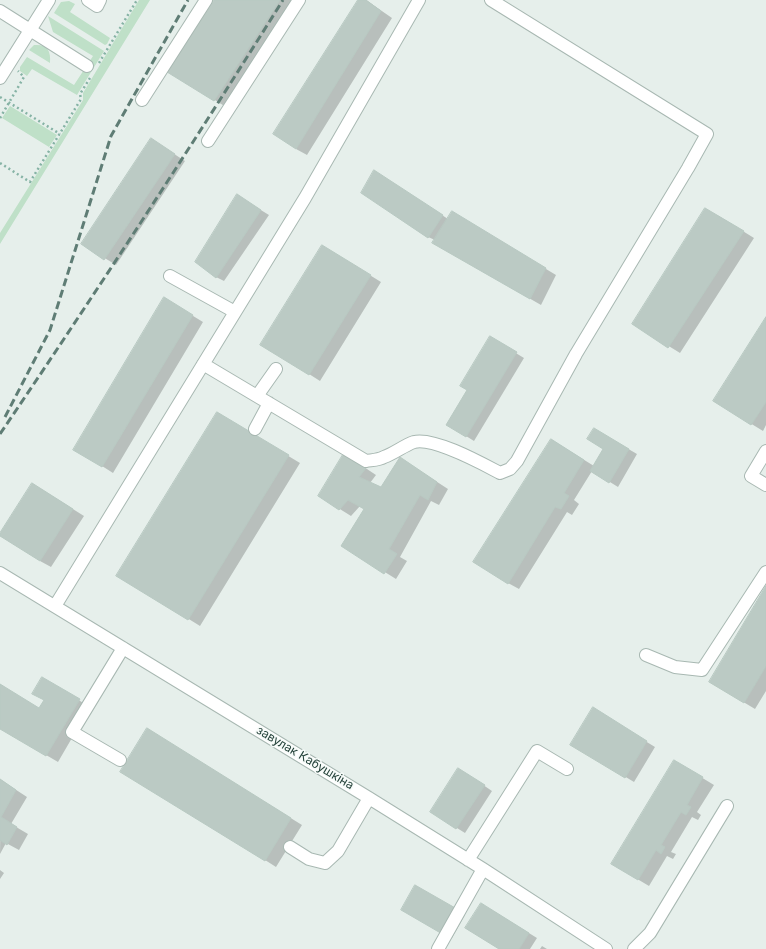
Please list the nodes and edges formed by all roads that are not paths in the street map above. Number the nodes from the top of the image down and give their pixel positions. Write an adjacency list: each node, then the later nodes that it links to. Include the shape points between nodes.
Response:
1 (49, 0): 9 (street)
2 (88, 0): 3 (street, via 97,6)
3 (100, 0)
4 (206, 0): 12 (street)
5 (299, 0): 13 (street)
6 (419, 0): 15 (street)
7 (491, 0): 19 (street, via 706,134 688,168 510,469 500,473 451,449 417,442 402,447 384,458 366,461)
8 (0, 11): 9 (street)
9 (31, 29): 10 (street); 11 (street)
10 (92, 69)
11 (0, 77)
12 (142, 100)
13 (208, 141)
14 (170, 276): 15 (street)
15 (236, 312): 16 (street)
16 (204, 364): 18 (street); 25 (street)
17 (276, 369): 18 (street)
18 (257, 396): 19 (street)
19 (269, 403): 20 (street)
20 (254, 429)
21 (766, 451): 22 (street, via 751,476)
22 (766, 485)
23 (766, 572): 27 (street, via 702,670 675,667)
24 (0, 573): 25 (street, завулак Кабушкіна)
25 (55, 606): 26 (street, завулак Кабушкіна)
26 (123, 648): 28 (street, via 72,732); 30 (street, завулак Кабушкіна)
27 (646, 655)
28 (120, 760)
29 (567, 769): 33 (street, via 536,751)
30 (369, 798): 32 (street, via 338,851 325,863 309,859); 33 (street, завулак Кабушкіна)
31 (727, 806): 38 (street, via 650,933)
32 (290, 847)
33 (468, 860): 34 (street, завулак Кабушкіна)
34 (483, 869): 35 (street, завулак Кабушкіна); 36 (street)
35 (592, 945): 37 (street, завулак Кабушкіна)
36 (438, 949)
37 (606, 949)
38 (634, 949)

